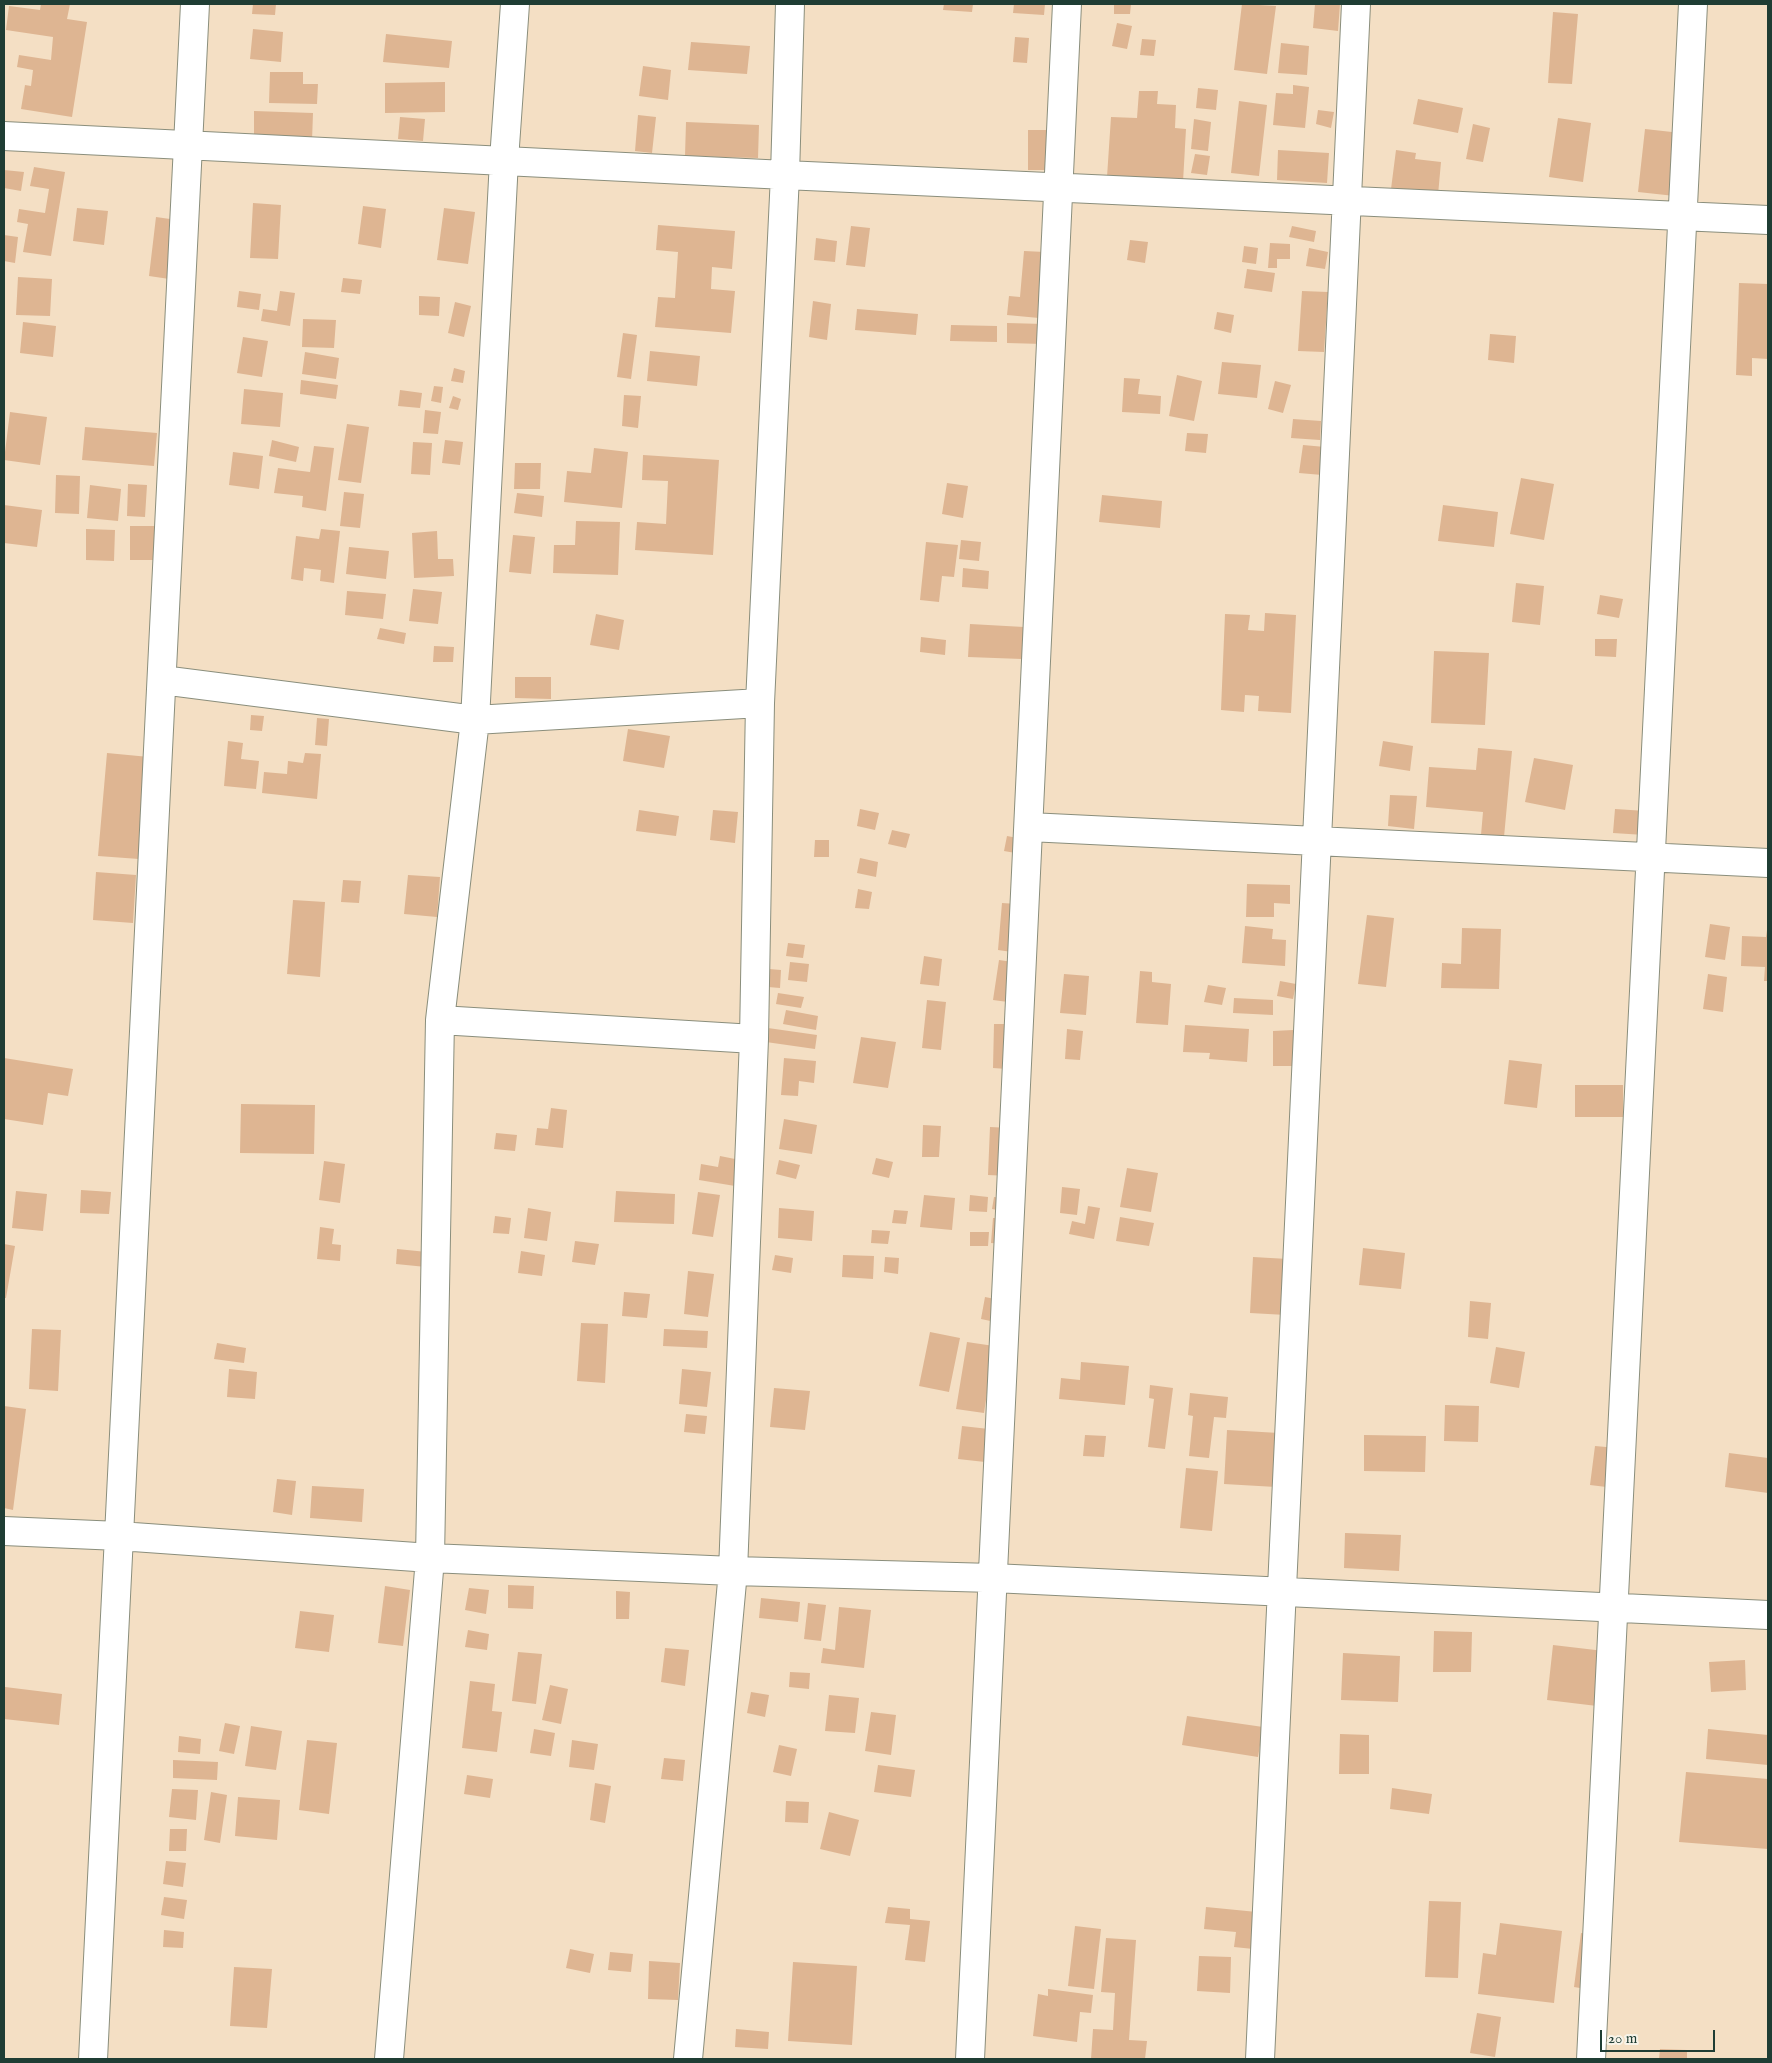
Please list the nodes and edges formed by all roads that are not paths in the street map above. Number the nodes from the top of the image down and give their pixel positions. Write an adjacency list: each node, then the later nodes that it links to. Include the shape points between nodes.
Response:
1 (195, 4): 8 (street)
2 (515, 4): 9 (street)
3 (790, 4): 10 (street)
4 (1067, 4): 11 (street)
5 (1356, 4): 12 (street)
6 (1693, 4): 13 (street)
7 (4, 136): 8 (street)
8 (188, 145): 9 (street); 15 (street)
9 (504, 160): 10 (street); 17 (street)
10 (785, 175): 11 (street); 16 (street)
11 (1059, 186): 12 (street); 18 (street)
12 (1347, 200): 13 (street); 19 (street)
13 (1682, 216): 14 (street); 20 (street)
14 (1768, 220)
15 (162, 680): 17 (street); 25 (street)
16 (760, 702): 17 (street); 23 (street)
17 (475, 720): 22 (street)
18 (1029, 827): 19 (street); 28 (street)
19 (1317, 841): 20 (street); 29 (street)
20 (1651, 857): 21 (street); 30 (street)
21 (1768, 863)
22 (440, 1020): 23 (street); 26 (street)
23 (754, 1039): 27 (street)
24 (4, 1531): 25 (street)
25 (119, 1536): 26 (street); 32 (street)
26 (430, 1558): 27 (street); 33 (street)
27 (733, 1571): 28 (street); 34 (street)
28 (993, 1578): 29 (street); 35 (street)
29 (1282, 1591): 30 (street); 36 (street)
30 (1614, 1607): 31 (street); 37 (street)
31 (1768, 1615)
32 (94, 2059)
33 (389, 2059)
34 (688, 2059)
35 (970, 2059)
36 (1260, 2059)
37 (1591, 2059)

